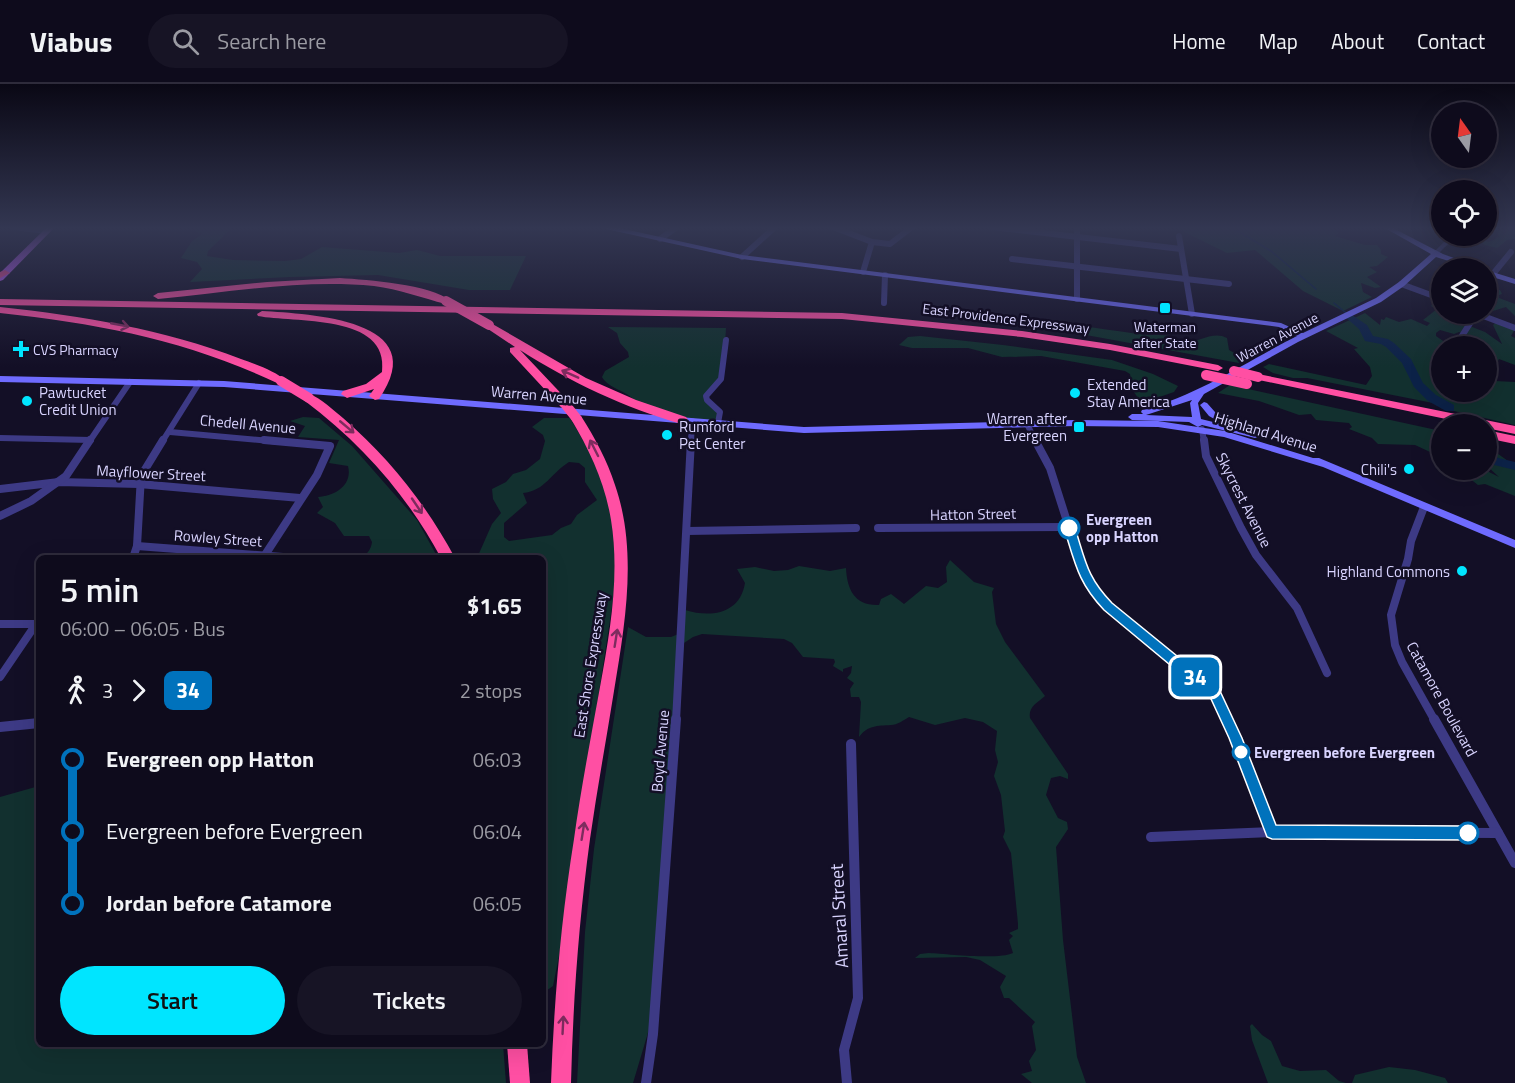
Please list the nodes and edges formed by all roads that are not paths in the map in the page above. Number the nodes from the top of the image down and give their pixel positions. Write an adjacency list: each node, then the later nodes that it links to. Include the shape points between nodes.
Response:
1 (874, 274): 6 (main road)
2 (1078, 274): 13 (street)
3 (1138, 274): 8 (street)
4 (1185, 274): 8 (street)
5 (1413, 274): 11 (main road, Warren Avenue)
6 (885, 275): 13 (main road); 15 (street)
7 (1497, 276): 9 (main road)
8 (1186, 279): 10 (street); 18 (street)
9 (1515, 282)
10 (1229, 284)
11 (1401, 284): 12 (street); 20 (main road, Warren Avenue, via 1386,296)
12 (1431, 295)
13 (1077, 300): 18 (main road)
14 (0, 302): 22 (highway, East Shore Expressway, bridge, via 160,296 334,280 392,285 447,301); 42 (highway, East Providence Expressway, bridge, via 832,316 947,325 1110,347)
15 (884, 303)
16 (0, 310): 17 (highway, East Providence Expressway); 65 (highway, one-way to 65, bridge, via 96,321 153,333 226,356 281,381 352,431 387,467 415,503)
17 (262, 314): 26 (highway, via 334,321 363,329 383,347); 37 (highway, East Providence Expressway, bridge, via 873,327 1045,346)
18 (1192, 314): 21 (main road)
19 (1497, 321): 23 (street)
20 (1330, 324): 21 (main road); 24 (main road, Warren Avenue)
21 (1283, 325): 24 (main road)
22 (489, 326): 36 (highway, one-way to 22, via 654,411 553,366); 80 (highway, East Shore Expressway, one-way to 22, bridge, via 574,897 619,621 620,531 610,488 595,449 577,419)
23 (1515, 328)
24 (1303, 336): 30 (main road, Warren Avenue)
25 (726, 340): 38 (street, via 723,377 716,390 706,396 720,412)
26 (388, 368): 32 (highway, via 373,386); 33 (highway, via 386,380)
27 (0, 379): 28 (main road, Warren Avenue)
28 (130, 382): 29 (main road, Warren Avenue); 47 (street)
29 (199, 383): 32 (main road, Warren Avenue); 43 (street)
30 (1220, 383): 31 (main road, Warren Avenue); 34 (main road, Warren Avenue)
31 (1201, 392): 35 (main road, Warren Avenue, via 1157,409); 41 (main road, via 1195,401)
32 (347, 394): 33 (main road, Warren Avenue)
33 (375, 396): 36 (main road, Warren Avenue)
34 (1204, 405): 41 (main road); 45 (main road, via 1218,418)
35 (1106, 419): 39 (main road, Warren Avenue); 41 (main road, Warren Avenue, via 1147,416)
36 (687, 421): 38 (main road, Warren Avenue); 59 (street, Boyd Avenue)
37 (1431, 422)
38 (718, 423): 40 (main road, Warren Avenue, via 815,430)
39 (1076, 423): 40 (main road, Warren Avenue); 41 (main road, Warren Avenue)
40 (1031, 424): 56 (street)
41 (1201, 424): 45 (main road, Highland Avenue); 49 (main road, Highland Avenue); 69 (street, Skycrest Avenue, via 1206,456 1241,528 1256,555 1297,608)
42 (1515, 430)
43 (170, 432): 51 (street); 53 (street, Chedell Avenue, via 330,446 326,459)
44 (1497, 436): 48 (highway)
45 (1262, 437): 49 (main road, Highland Avenue)
46 (0, 438): 47 (street)
47 (91, 440): 50 (street)
48 (1515, 440)
49 (1322, 464): 54 (main road, Highland Avenue)
50 (59, 482): 51 (street, Mayflower Street); 52 (street, Mayflower Street); 55 (street)
51 (139, 484): 53 (street, Mayflower Street); 61 (street)
52 (0, 489)
53 (300, 498): 64 (street)
54 (1424, 507): 60 (main road, Highland Avenue); 75 (street, Catamore Boulevard, via 1411,540 1391,615 1391,629 1402,662)
55 (0, 516)
56 (1069, 527): 58 (street, Hatton Street); 74 (street, via 1092,590 1216,695)
57 (856, 528): 59 (street)
58 (878, 528)
59 (687, 531): 81 (street, Boyd Avenue, via 665,875)
60 (1515, 544)
61 (137, 546): 62 (street); 63 (street, Rowley Street)
62 (134, 555)
63 (241, 555)
64 (265, 555)
65 (446, 555)
66 (0, 624): 67 (street)
67 (36, 624)
68 (36, 627): 70 (street)
69 (1327, 673)
70 (0, 677)
71 (36, 723): 72 (street)
72 (0, 727)
73 (851, 744): 82 (street, Amaral Street, via 858,998 844,1050)
74 (1272, 832): 75 (street); 76 (street)
75 (1498, 833): 77 (street, Catamore Boulevard)
76 (1151, 837)
77 (1515, 862)
78 (517, 1047): 79 (highway)
79 (520, 1083)
80 (561, 1083)
81 (646, 1083)
82 (847, 1083)

